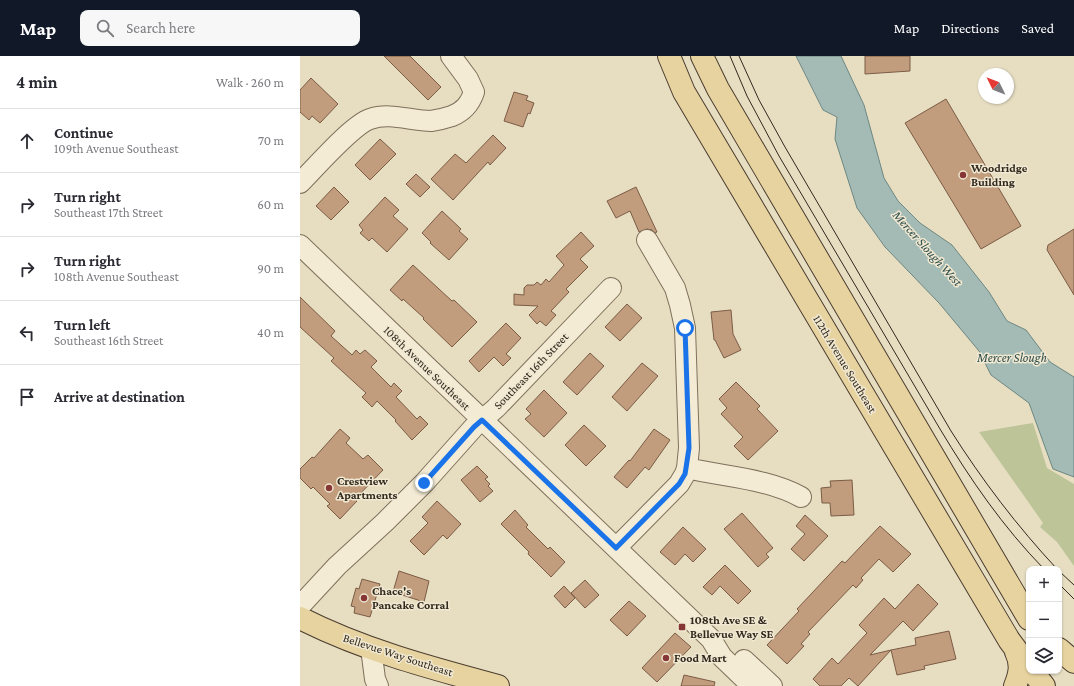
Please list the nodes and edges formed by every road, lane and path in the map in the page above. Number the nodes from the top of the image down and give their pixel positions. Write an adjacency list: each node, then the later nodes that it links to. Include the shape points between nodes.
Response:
1 (451, 56): 4 (street, via 474,92 466,108 444,119 431,121 388,116 370,119 351,131)
2 (669, 56): 18 (main road, 112th Avenue Southeast, via 684,92)
3 (702, 56): 13 (main road, via 718,89)
4 (300, 183)
5 (647, 240): 9 (street, via 675,288 685,328 689,448)
6 (300, 245): 8 (street, 108th Avenue Southeast)
7 (611, 288): 8 (street, Southeast 16th Street)
8 (482, 420): 11 (street, 108th Avenue Southeast); 12 (street, Southeast 16th Street, via 424,483 337,566)
9 (686, 468): 10 (street, via 772,485); 11 (street, via 679,484)
10 (801, 497)
11 (616, 548): 15 (street, 108th Avenue Southeast)
12 (300, 606)
13 (1026, 612)
14 (300, 618): 16 (main road, Bellevue Way Southeast)
15 (711, 639): 25 (street, 108th Avenue Southeast, via 722,657); 26 (street, 108th Avenue Southeast, via 731,647)
16 (371, 648): 22 (main road, Bellevue Way Southeast); 23 (street)
17 (1062, 652): 19 (main road)
18 (1023, 659): 27 (main road, 112th Avenue Southeast, via 1019,658 1020,670)
19 (1074, 662)
20 (1034, 674): 28 (main road)
21 (1053, 674): 29 (main road)
22 (431, 677): 24 (main road, Bellevue Way Southeast)
23 (378, 686)
24 (498, 686)
25 (752, 686)
26 (772, 686)
27 (1015, 686)
28 (1044, 686)
29 (1055, 686)

